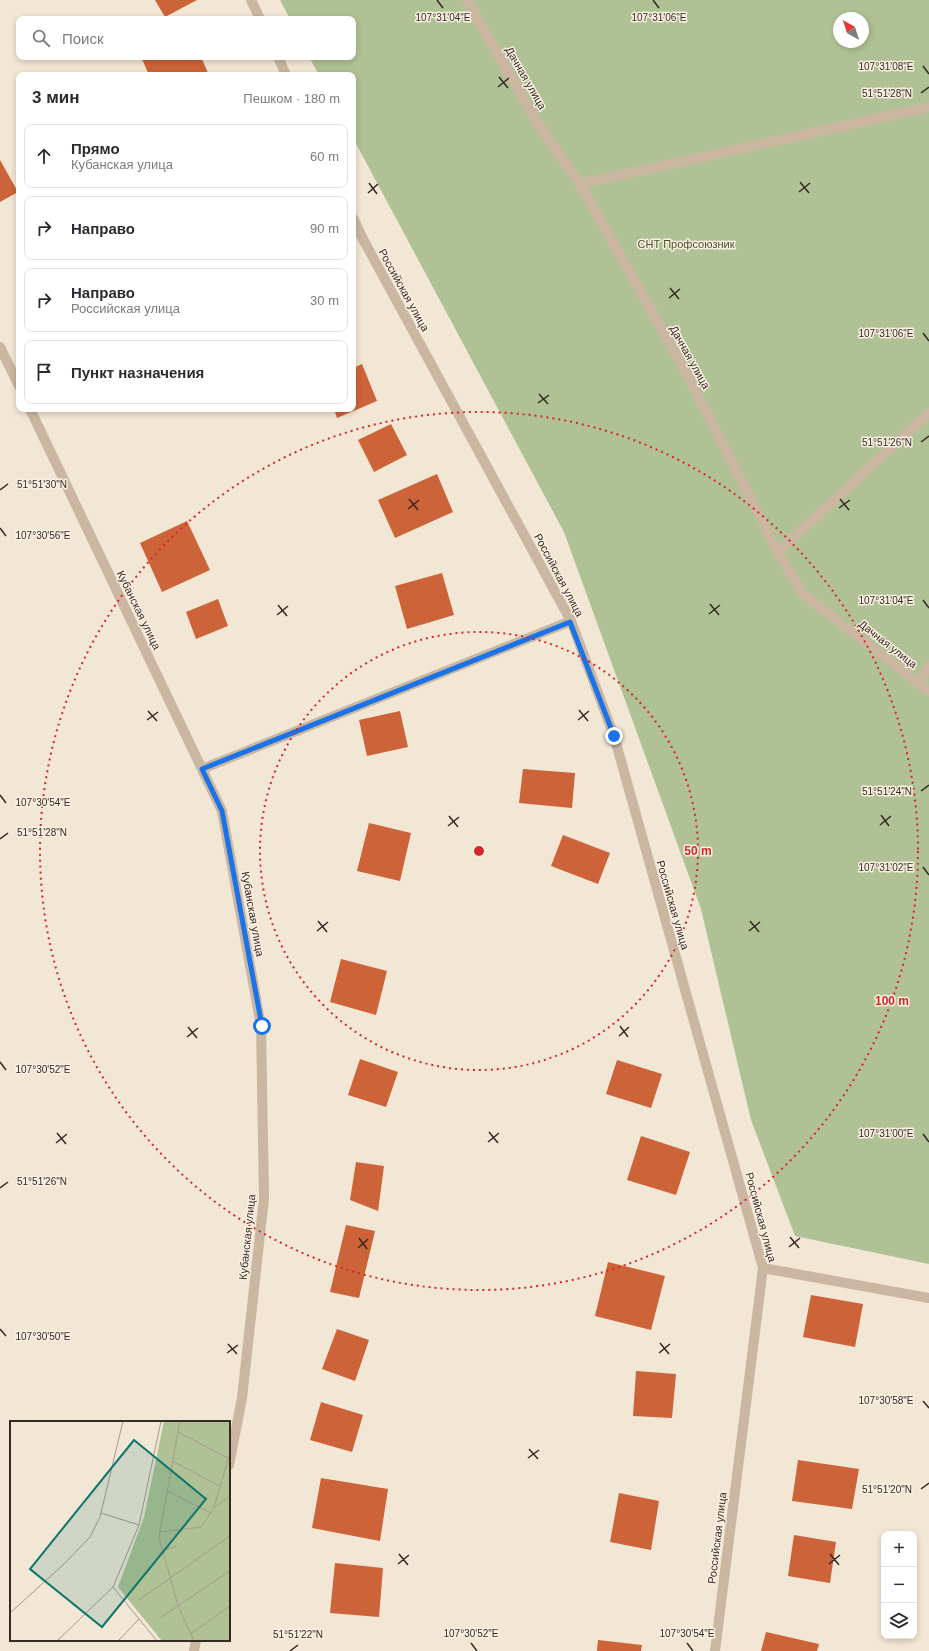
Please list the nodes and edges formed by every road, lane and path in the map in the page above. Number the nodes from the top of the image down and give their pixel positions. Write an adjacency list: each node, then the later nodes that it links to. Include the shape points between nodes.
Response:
1 (251, 0): 3 (street)
2 (467, 0): 7 (street, Дачная улица, via 538,124)
3 (259, 16)
4 (279, 60): 5 (street)
5 (285, 72)
6 (929, 107): 7 (street)
7 (580, 184): 13 (street, Дачная улица, via 686,372)
8 (356, 224): 14 (street, Российская улица)
9 (0, 347): 10 (street)
10 (16, 380)
11 (31, 412): 18 (street, Кубанская улица)
12 (929, 413): 13 (street)
13 (778, 552): 16 (street, Дачная улица, via 802,594)
14 (570, 622): 18 (street); 19 (street, Российская улица, via 614,736)
15 (929, 666): 16 (street)
16 (919, 684): 17 (street, Дачная улица)
17 (929, 691)
18 (202, 769): 21 (street, Кубанская улица, via 222,811 262,1026 264,1198 242,1398)
19 (763, 1268): 20 (street); 24 (street, Российская улица)
20 (929, 1298)
21 (230, 1459)
22 (196, 1641): 23 (street)
23 (194, 1651)
24 (715, 1651)

